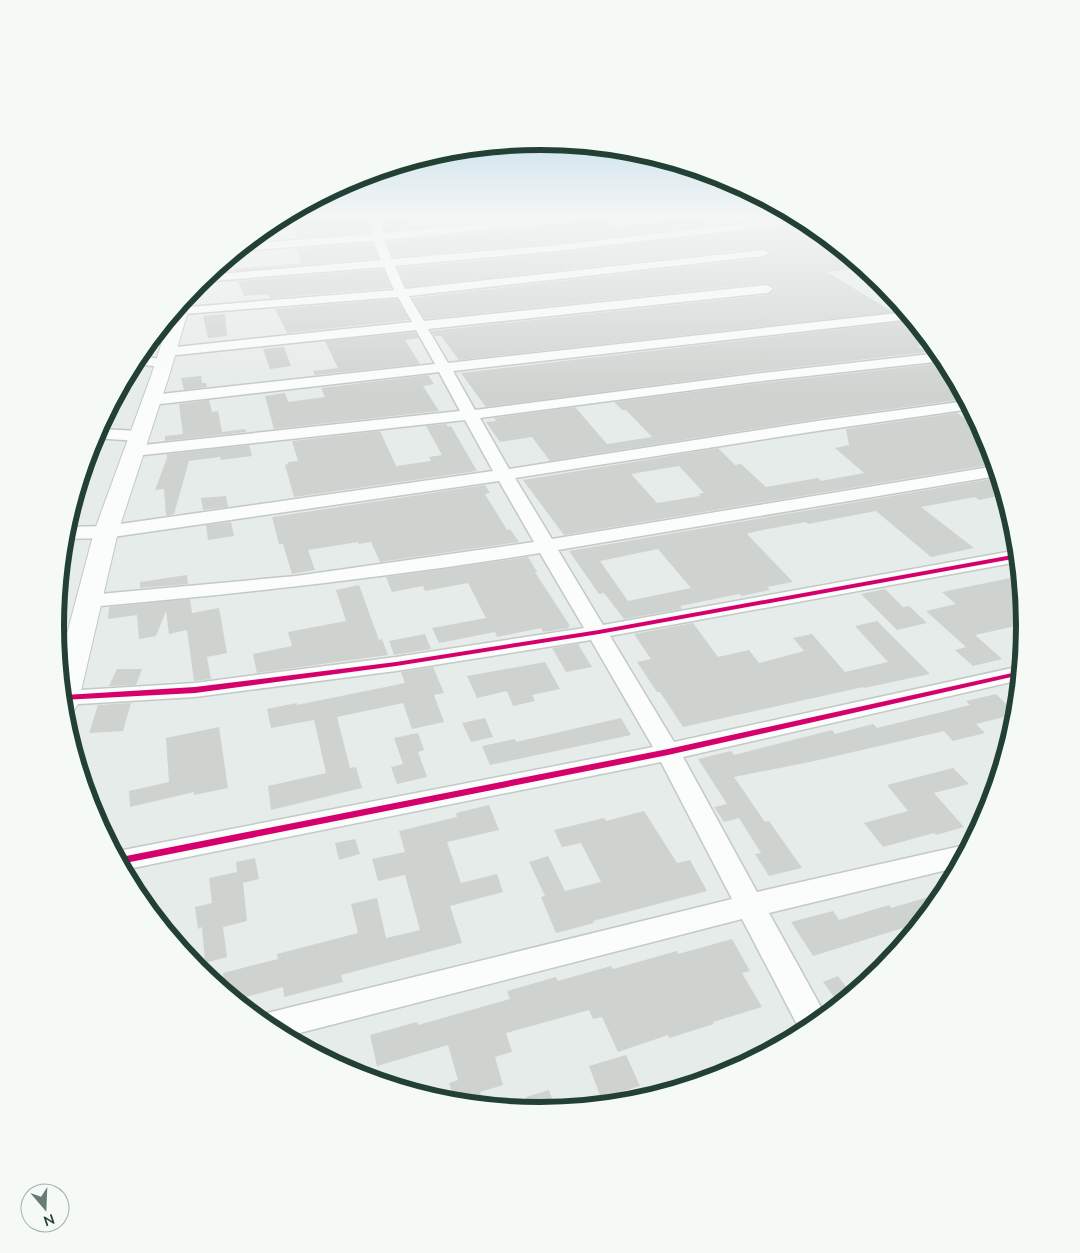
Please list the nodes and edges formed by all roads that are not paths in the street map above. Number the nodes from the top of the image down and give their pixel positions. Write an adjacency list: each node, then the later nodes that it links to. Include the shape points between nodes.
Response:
1 (231, 276): 4 (street)
2 (395, 276): 6 (street)
3 (546, 276): 6 (street)
4 (216, 278)
5 (766, 289): 10 (street)
6 (402, 292): 7 (street); 10 (street)
7 (185, 308)
8 (902, 317): 14 (street)
9 (175, 321): 11 (main road)
10 (421, 325): 11 (street); 14 (street)
11 (166, 358): 13 (street); 15 (main road)
12 (933, 358): 17 (street)
13 (146, 359)
14 (444, 366): 15 (street); 17 (street)
15 (152, 400): 19 (main road)
16 (962, 406): 21 (street)
17 (470, 415): 19 (street); 21 (street)
18 (104, 436): 19 (street)
19 (137, 444): 22 (main road)
20 (991, 472): 24 (street)
21 (504, 475): 22 (street); 24 (street)
22 (106, 532): 23 (street); 26 (main road)
23 (73, 533)
24 (547, 545): 26 (street, via 363,573); 27 (street)
25 (1011, 557): 27 (street)
26 (89, 601): 28 (main road)
27 (599, 632): 30 (street, via 396,664 205,689); 31 (street)
28 (66, 661)
29 (1013, 674): 31 (street)
30 (70, 700)
31 (668, 752): 33 (street); 34 (street)
32 (957, 856): 34 (street)
33 (125, 860)
34 (748, 906): 35 (street); 36 (street)
35 (810, 1018)
36 (278, 1024)

